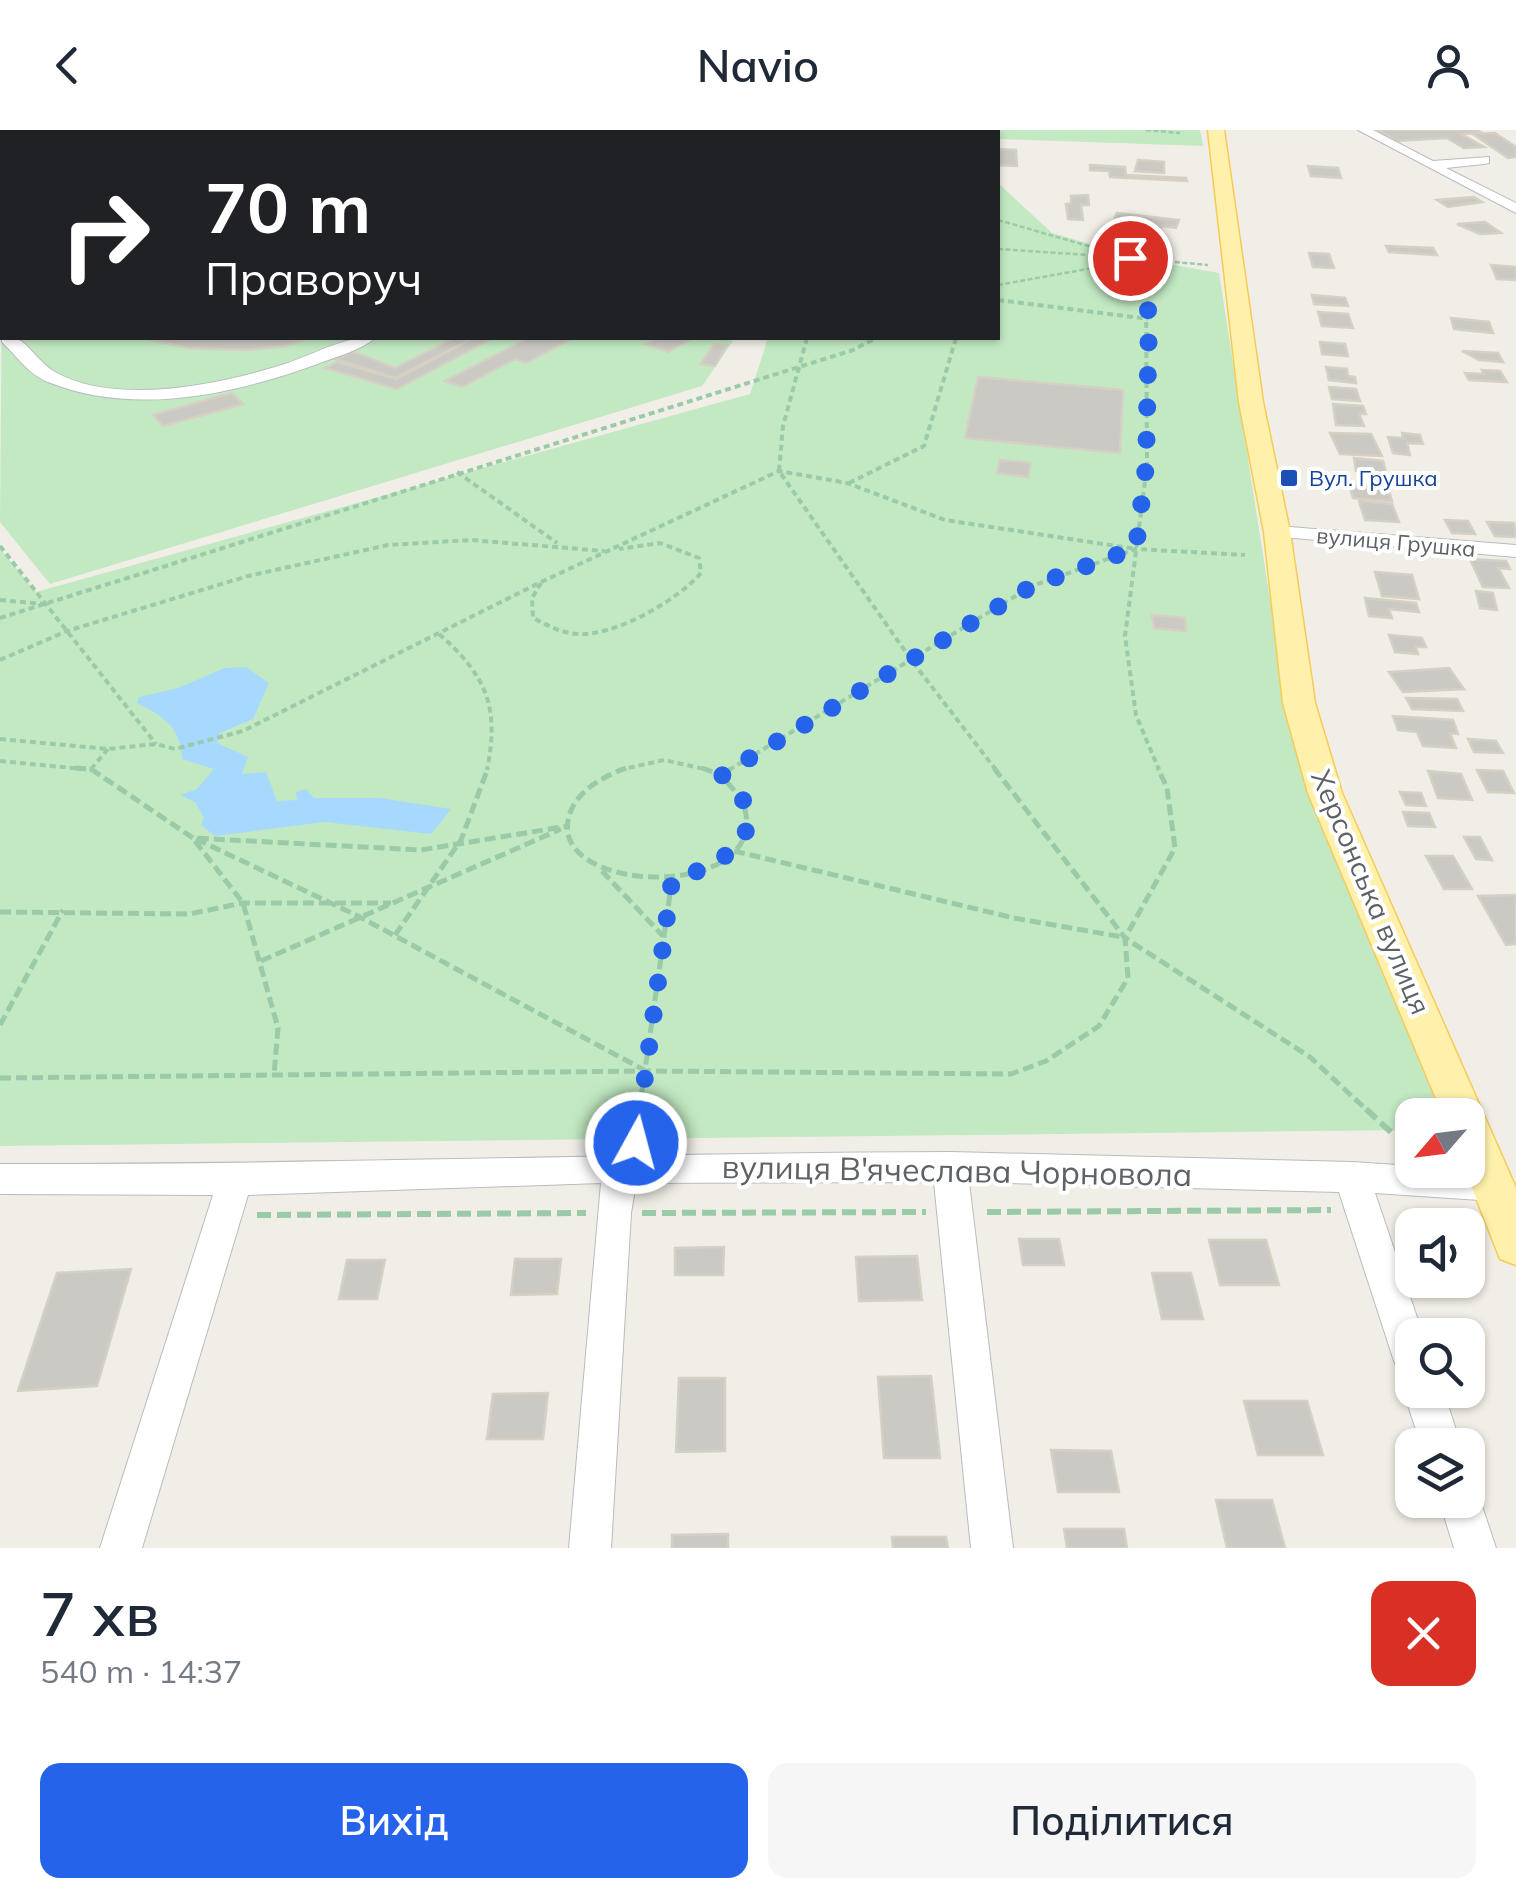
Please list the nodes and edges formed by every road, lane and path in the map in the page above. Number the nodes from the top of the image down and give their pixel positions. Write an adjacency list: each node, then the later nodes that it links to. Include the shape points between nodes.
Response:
1 (1146, 130): 2 (path, via 1180,133)
2 (1173, 130)
3 (1216, 130): 24 (main road, Херсонська вулиця, via 1251,402)
4 (1364, 130): 6 (street)
5 (1484, 160): 6 (street)
6 (1431, 166): 7 (street)
7 (1516, 209)
8 (1000, 221): 10 (path)
9 (1000, 249): 10 (path)
10 (1131, 259): 11 (path); 12 (path); 14 (path, via 1144,274)
11 (1208, 265)
12 (1000, 285)
13 (1000, 300): 14 (path)
14 (1149, 319): 27 (path, via 1146,466)
15 (10, 340): 16 (street, via 50,378 126,393 217,387)
16 (362, 340)
17 (806, 340): 20 (path)
18 (872, 340): 20 (path)
19 (955, 340): 23 (path, via 924,446)
20 (799, 364): 21 (path); 22 (path)
21 (780, 471): 23 (path); 28 (path); 38 (path)
22 (457, 472): 25 (path); 33 (path)
23 (847, 483): 27 (path, via 945,520)
24 (1277, 532): 29 (street, вулиця Грушка); 66 (main road, Херсонська вулиця, via 1299,703 1325,794)
25 (559, 545): 28 (path); 35 (path, via 388,545 248,576)
26 (0, 546): 33 (path)
27 (1136, 548): 30 (path); 38 (path, via 1032,586); 60 (path, via 1125,636 1136,715 1166,788 1175,848)
28 (606, 551): 31 (path); 31 (path, via 674,542 699,558 700,573 690,586 608,633 580,638 533,618 532,598)
29 (1516, 551)
30 (1245, 555)
31 (541, 582): 36 (path)
32 (0, 600): 33 (path)
33 (46, 604): 34 (path); 35 (path)
34 (0, 618)
35 (66, 632): 37 (path); 40 (path)
36 (439, 634): 40 (path, via 243,732 175,750); 47 (path, via 484,684 491,721 488,770)
37 (0, 660)
38 (912, 661): 44 (path); 60 (path)
39 (0, 739): 41 (path)
40 (156, 744): 41 (path)
41 (108, 748): 43 (path)
42 (0, 761): 43 (path)
43 (91, 769): 46 (path)
44 (722, 775): 45 (path, via 692,763 623,766 594,780 574,801); 48 (path, via 748,810 747,831)
45 (568, 826): 47 (path); 49 (path, via 578,849); 51 (path)
46 (193, 838): 47 (path, via 420,850); 52 (path); 54 (path)
47 (460, 841): 51 (path)
48 (734, 851): 50 (path, via 707,870); 60 (path)
49 (600, 868): 50 (path, via 634,880); 59 (path)
50 (672, 880): 59 (path)
51 (422, 892): 53 (path); 58 (path)
52 (330, 902): 53 (path); 54 (path); 57 (path)
53 (391, 903): 57 (path)
54 (243, 904): 55 (path, via 189,914); 61 (path)
55 (63, 910): 56 (path); 62 (path)
56 (0, 912)
57 (358, 916): 58 (path); 61 (path)
58 (395, 935): 63 (path)
59 (664, 937): 63 (path)
60 (1125, 938): 63 (path, via 1128,978 1100,1026 1046,1061 1011,1074); 67 (path, via 1310,1057)
61 (261, 961): 64 (path, via 278,1028)
62 (0, 1025)
63 (645, 1071): 64 (path); 68 (path)
64 (274, 1075): 65 (path)
65 (0, 1078)
66 (1457, 1098)
67 (1394, 1135)
68 (628, 1155): 70 (street, вулиця В'ячеслава Чорновола); 74 (street, вулиця В'ячеслава Чорновола); 76 (street)
69 (1485, 1162): 72 (main road)
70 (950, 1167): 73 (street, вулиця В'ячеслава Чорновола); 75 (street)
71 (0, 1179): 74 (street, вулиця В'ячеслава Чорновола)
72 (1495, 1186): 73 (street, вулиця В'ячеслава Чорновола); 77 (main road)
73 (1358, 1194): 75 (path); 78 (street)
74 (230, 1198): 76 (path); 80 (street)
75 (952, 1212): 76 (path); 82 (street)
76 (613, 1213): 81 (street)
77 (1516, 1244)
78 (1399, 1318)
79 (1466, 1518): 83 (street)
80 (121, 1548)
81 (590, 1548)
82 (992, 1548)
83 (1476, 1548)

